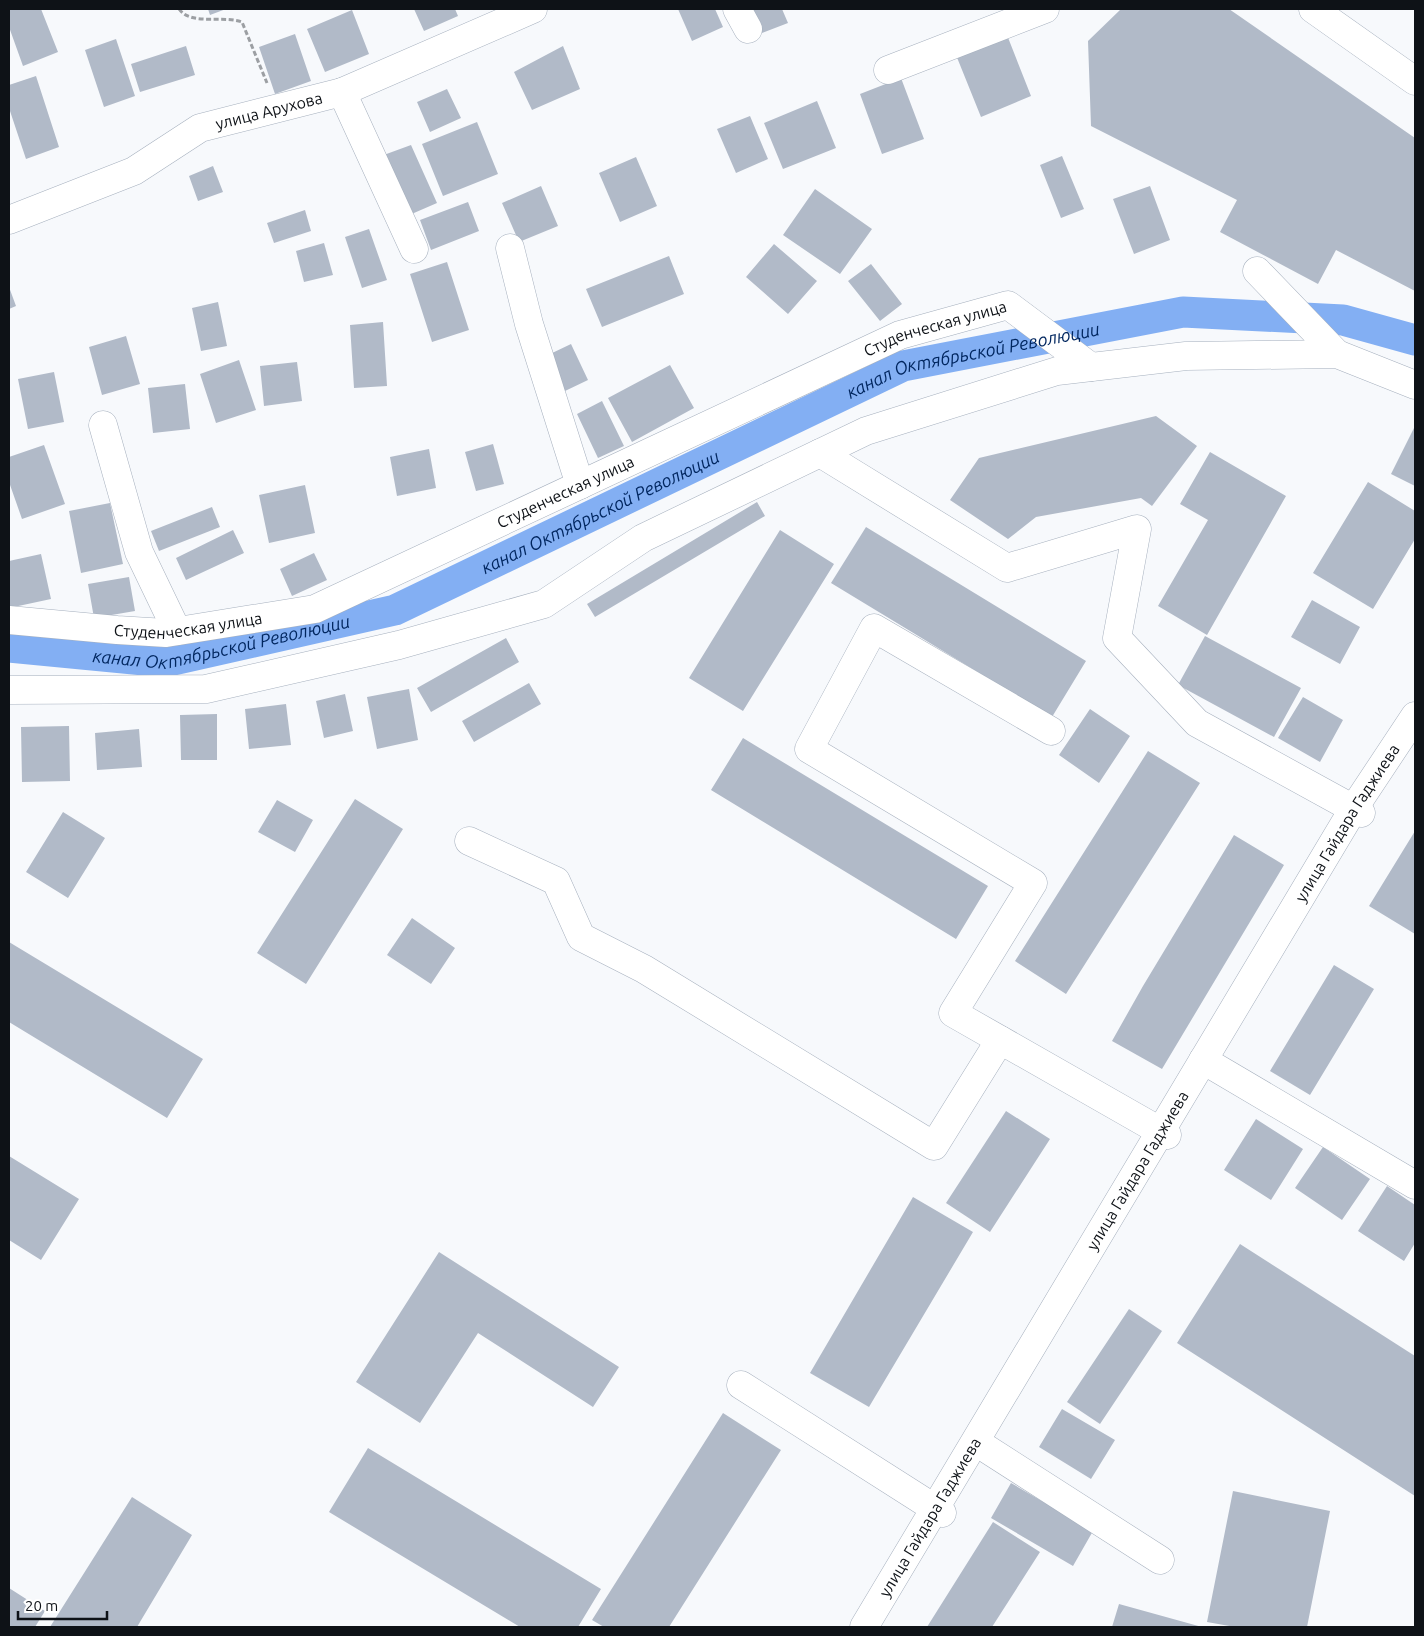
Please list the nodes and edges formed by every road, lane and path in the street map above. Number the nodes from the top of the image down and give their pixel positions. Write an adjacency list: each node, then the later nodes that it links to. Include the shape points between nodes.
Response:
1 (179, 9): 8 (path, via 192,18 242,22)
2 (533, 9): 7 (street, улица Арухова)
3 (1045, 9): 5 (street)
4 (1313, 9): 6 (street)
5 (888, 70)
6 (1415, 81)
7 (342, 92): 8 (street, улица Арухова); 11 (street)
8 (277, 109): 9 (street, улица Арухова, via 200,128 134,171)
9 (9, 220)
10 (510, 248): 18 (street, via 529,324)
11 (414, 249)
12 (1257, 272): 13 (street)
13 (1337, 354): 14 (street, via 1186,356); 15 (street)
14 (1091, 367): 17 (street, via 1057,371 884,425); 18 (street, Студенческая улица, via 1008,305 900,335)
15 (1415, 385)
16 (103, 425): 20 (street, via 139,552)
17 (820, 453): 21 (street, via 643,538 544,604 398,645 206,689); 25 (street, via 1007,568 1137,529 1117,638 1197,723)
18 (580, 485): 20 (street, Студенческая улица, via 315,609)
19 (9, 620): 20 (street, Студенческая улица, via 117,630)
20 (177, 631)
21 (9, 690)
22 (1415, 716): 25 (street, улица Гайдара Гаджиева)
23 (1415, 730): 25 (street, улица Гайдара Гаджиева)
24 (1051, 731): 27 (street, via 874,628 809,749 1033,882 953,1013)
25 (1358, 810): 28 (street, улица Гайдара Гаджиева)
26 (469, 841): 27 (street, via 556,881 581,937 644,969 934,1146)
27 (1000, 1040): 29 (street)
28 (1206, 1061): 29 (street, улица Гайдара Гаджиева); 30 (street)
29 (1163, 1134): 32 (street, улица Гайдара Гаджиева)
30 (1415, 1185)
31 (741, 1385): 33 (street)
32 (979, 1444): 33 (street, улица Гайдара Гаджиева); 34 (street)
33 (939, 1511): 35 (street, улица Гайдара Гаджиева); 36 (street, улица Гайдара Гаджиева)
34 (1160, 1560)
35 (864, 1627)
36 (872, 1627)

